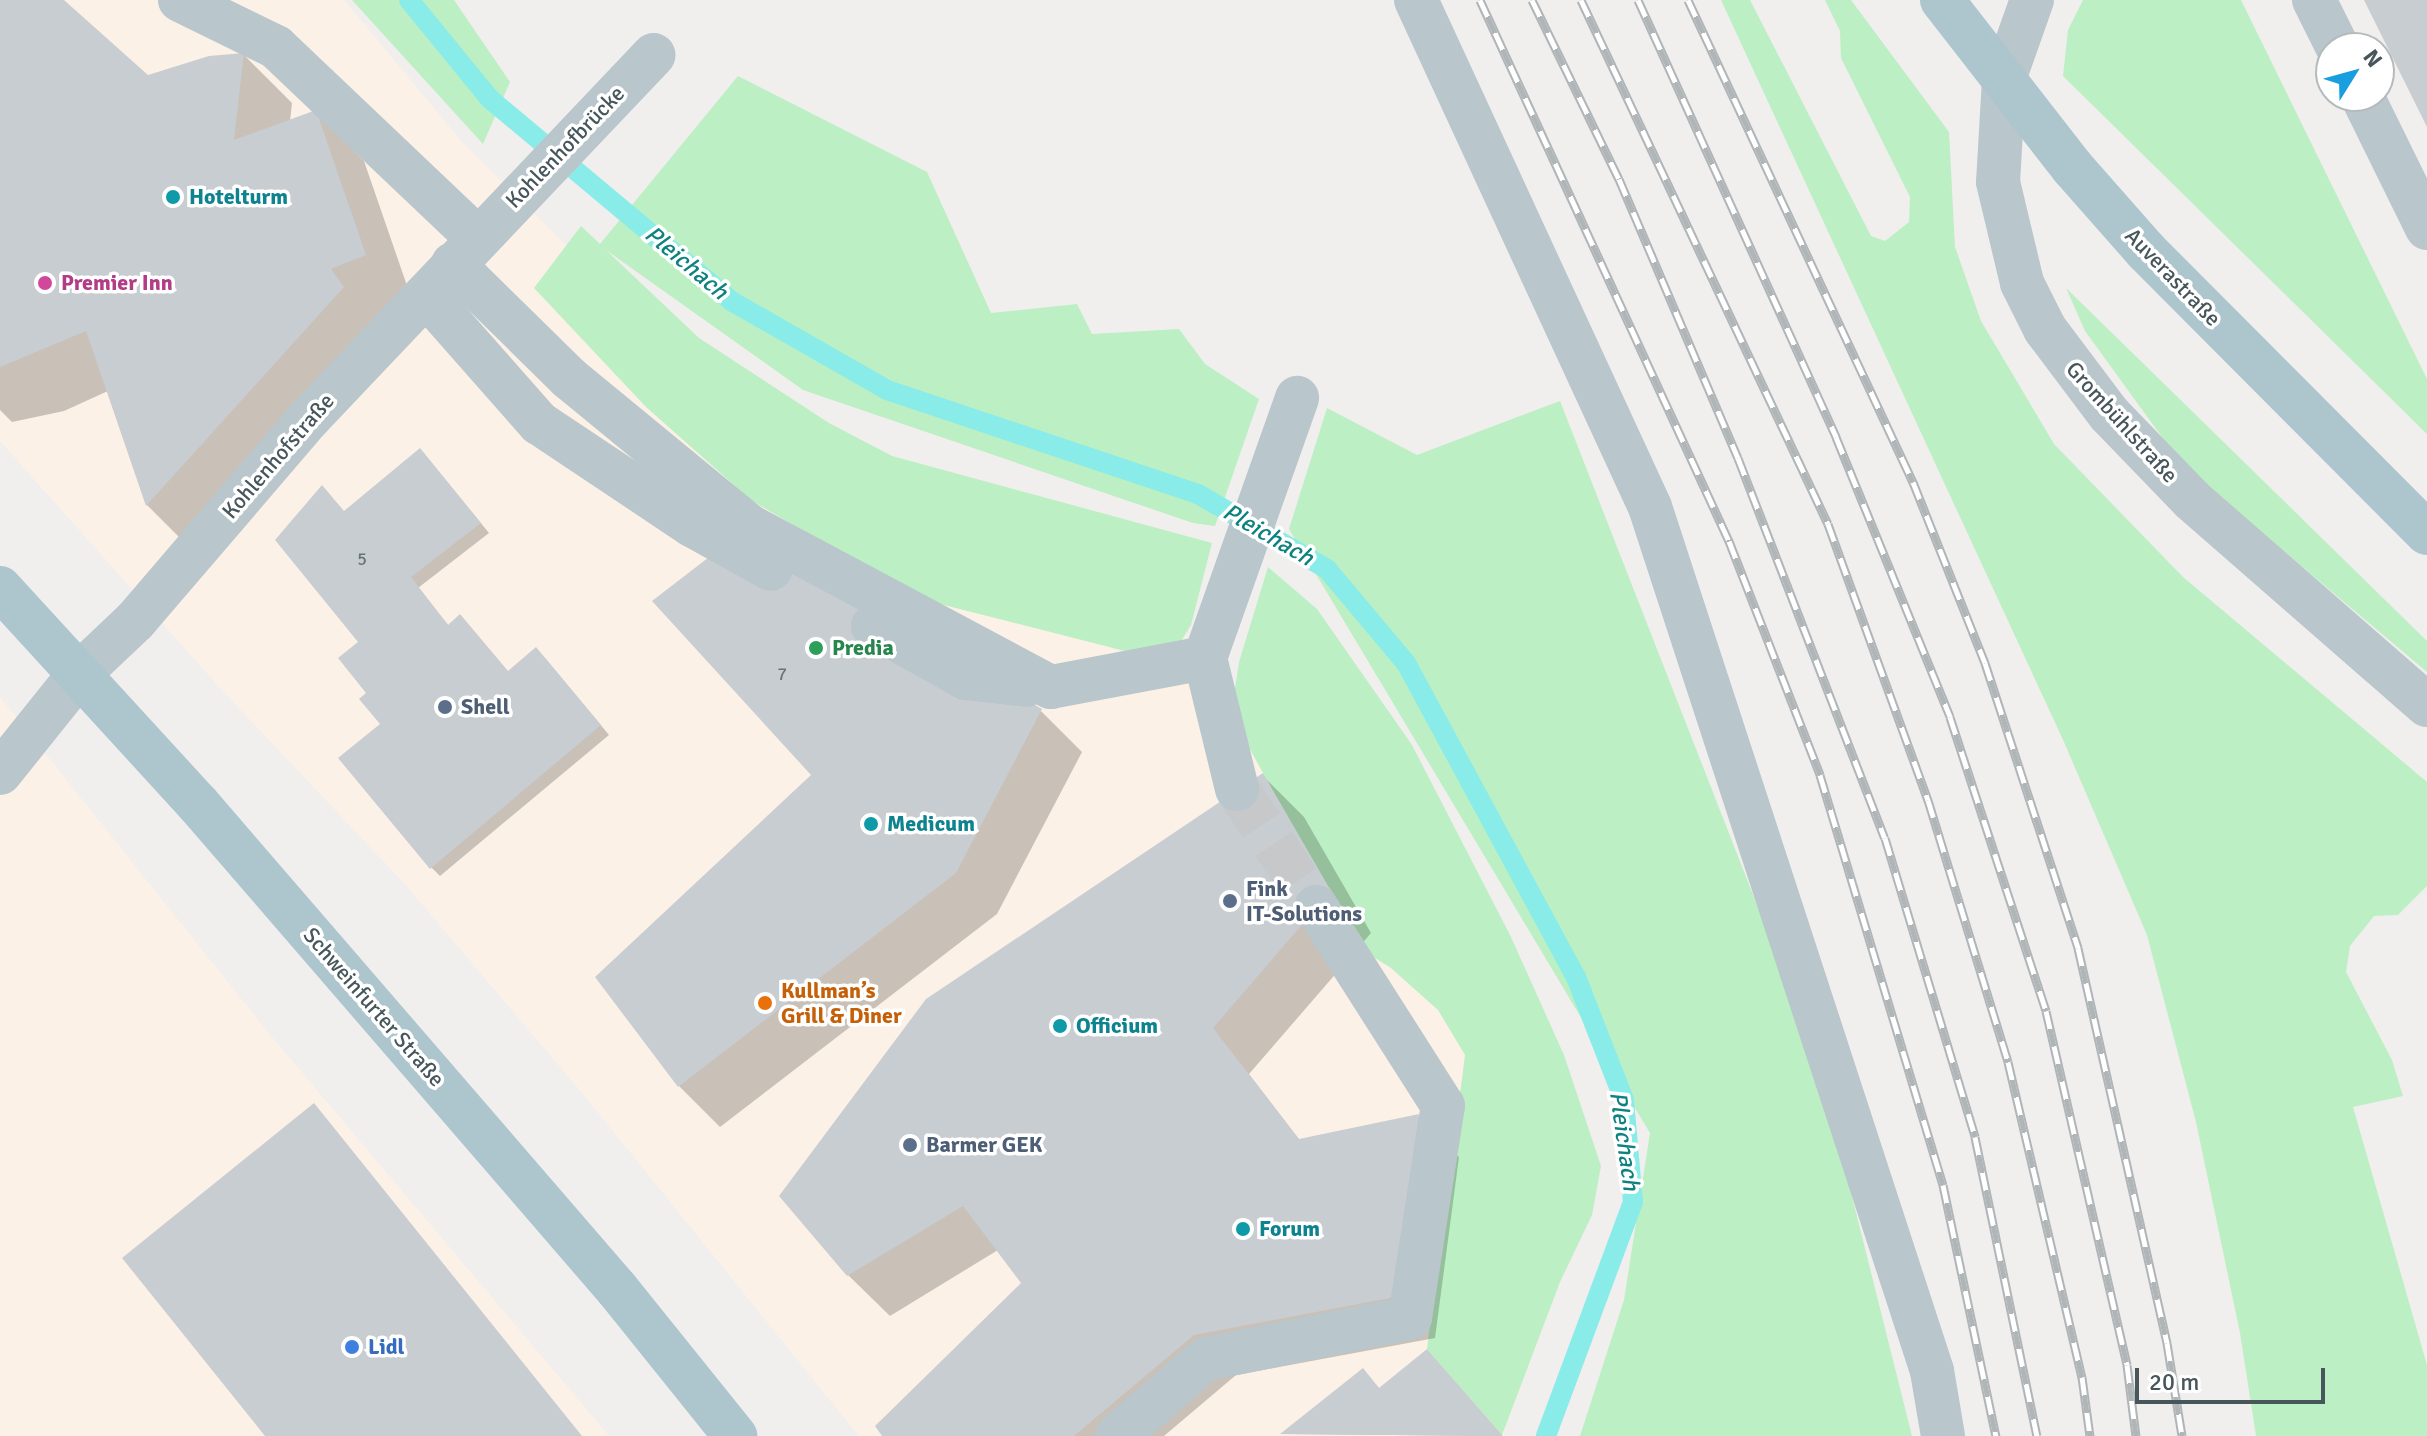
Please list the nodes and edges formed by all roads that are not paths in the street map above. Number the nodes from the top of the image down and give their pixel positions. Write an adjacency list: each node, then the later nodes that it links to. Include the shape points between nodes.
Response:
1 (180, 0): 8 (street)
2 (240, 0): 8 (street)
3 (1416, 0): 24 (street, via 1650,507 1932,1371)
4 (1942, 0): 14 (main road, Auverastraße, via 2072,167 2146,251)
5 (2032, 0): 18 (street, Grombühlstraße, via 2004,79 1998,182 2022,283 2045,329 2101,404 2192,500)
6 (2314, 0): 7 (street)
7 (2330, 32)
8 (276, 47): 12 (street)
9 (653, 55): 12 (street, Kohlenhofbrücke)
10 (2370, 112): 11 (street)
11 (2427, 228)
12 (452, 266): 16 (street, via 539,423 692,525 966,678 1051,687); 17 (street, Kohlenhofstraße, via 310,417 135,621)
13 (1297, 398): 16 (street)
14 (2427, 533)
15 (0, 588): 17 (main road, Schweinfurter Straße)
16 (1205, 658): 20 (street)
17 (80, 673): 19 (street, Kohlenhofstraße); 22 (main road, Schweinfurter Straße, via 617,1289)
18 (2427, 705)
19 (0, 773)
20 (1237, 789)
21 (1316, 907): 23 (street, via 1443,1106 1410,1318 1206,1359)
22 (735, 1436)
23 (1117, 1436)
24 (1943, 1436)

